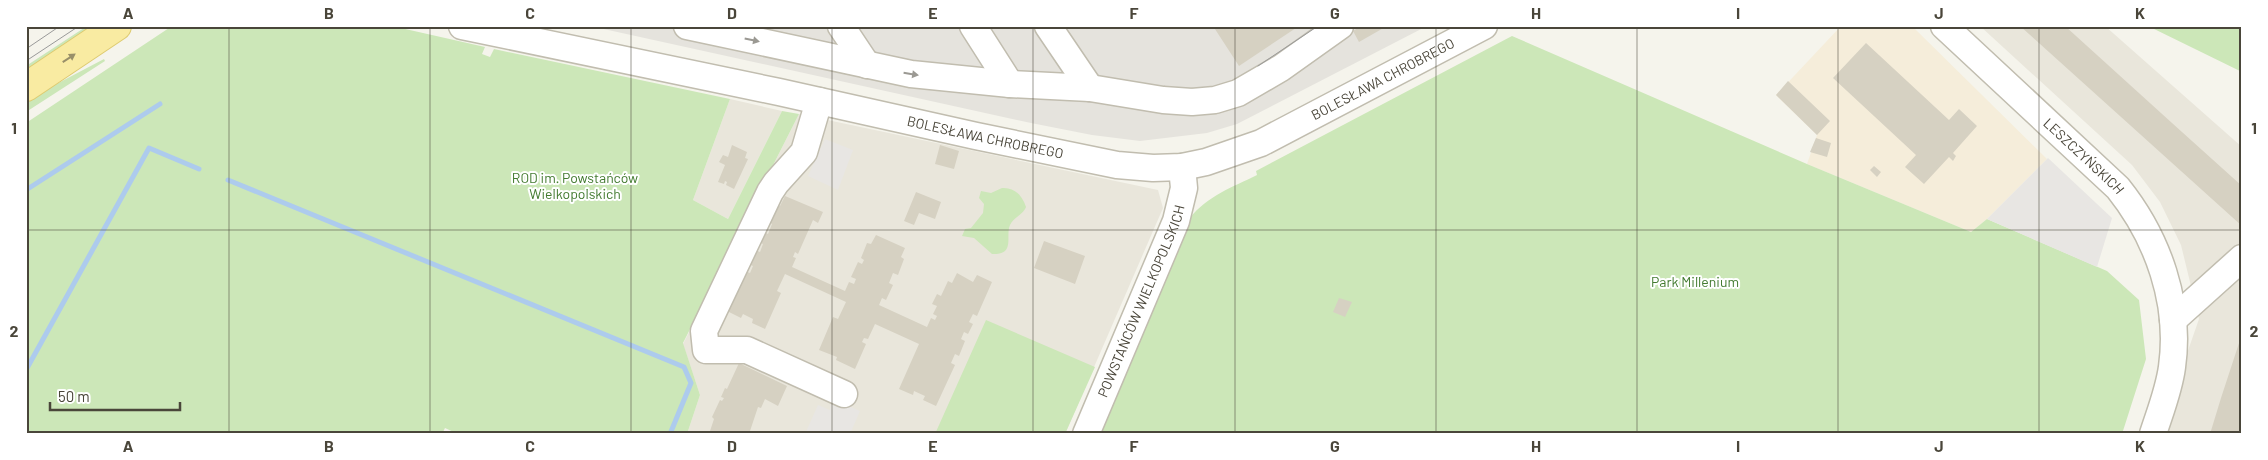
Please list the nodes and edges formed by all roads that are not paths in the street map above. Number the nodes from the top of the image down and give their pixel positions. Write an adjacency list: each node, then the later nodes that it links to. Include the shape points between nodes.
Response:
1 (118, 26): 12 (main road, one-way to 1)
2 (462, 26): 14 (street, BOLESŁAWA CHROBREGO)
3 (687, 26): 10 (street, one-way to 10)
4 (842, 26): 10 (street)
5 (973, 26): 11 (street)
6 (1048, 26): 13 (street)
7 (1340, 26): 13 (street, via 1258,82 1215,100 1163,100)
8 (1484, 26): 15 (street, BOLESŁAWA CHROBREGO, via 1261,143)
9 (1944, 26): 17 (street, LESZCZYŃSKICH, via 2118,188 2137,210 2158,254)
10 (867, 65): 11 (street, one-way to 11, via 911,74)
11 (1010, 84): 13 (street)
12 (26, 86)
13 (1090, 88)
14 (819, 100): 15 (street, BOLESŁAWA CHROBREGO, via 1117,165); 18 (street, via 804,152 770,192 704,330 706,350 747,350)
15 (1182, 167): 19 (street, POWSTAŃCÓW WIELKOPOLSKICH, via 1183,196 1176,221)
16 (2242, 258): 17 (street)
17 (2173, 320): 20 (street, LESZCZYŃSKICH, via 2172,368)
18 (844, 394)
19 (1086, 434)
20 (2153, 434)

